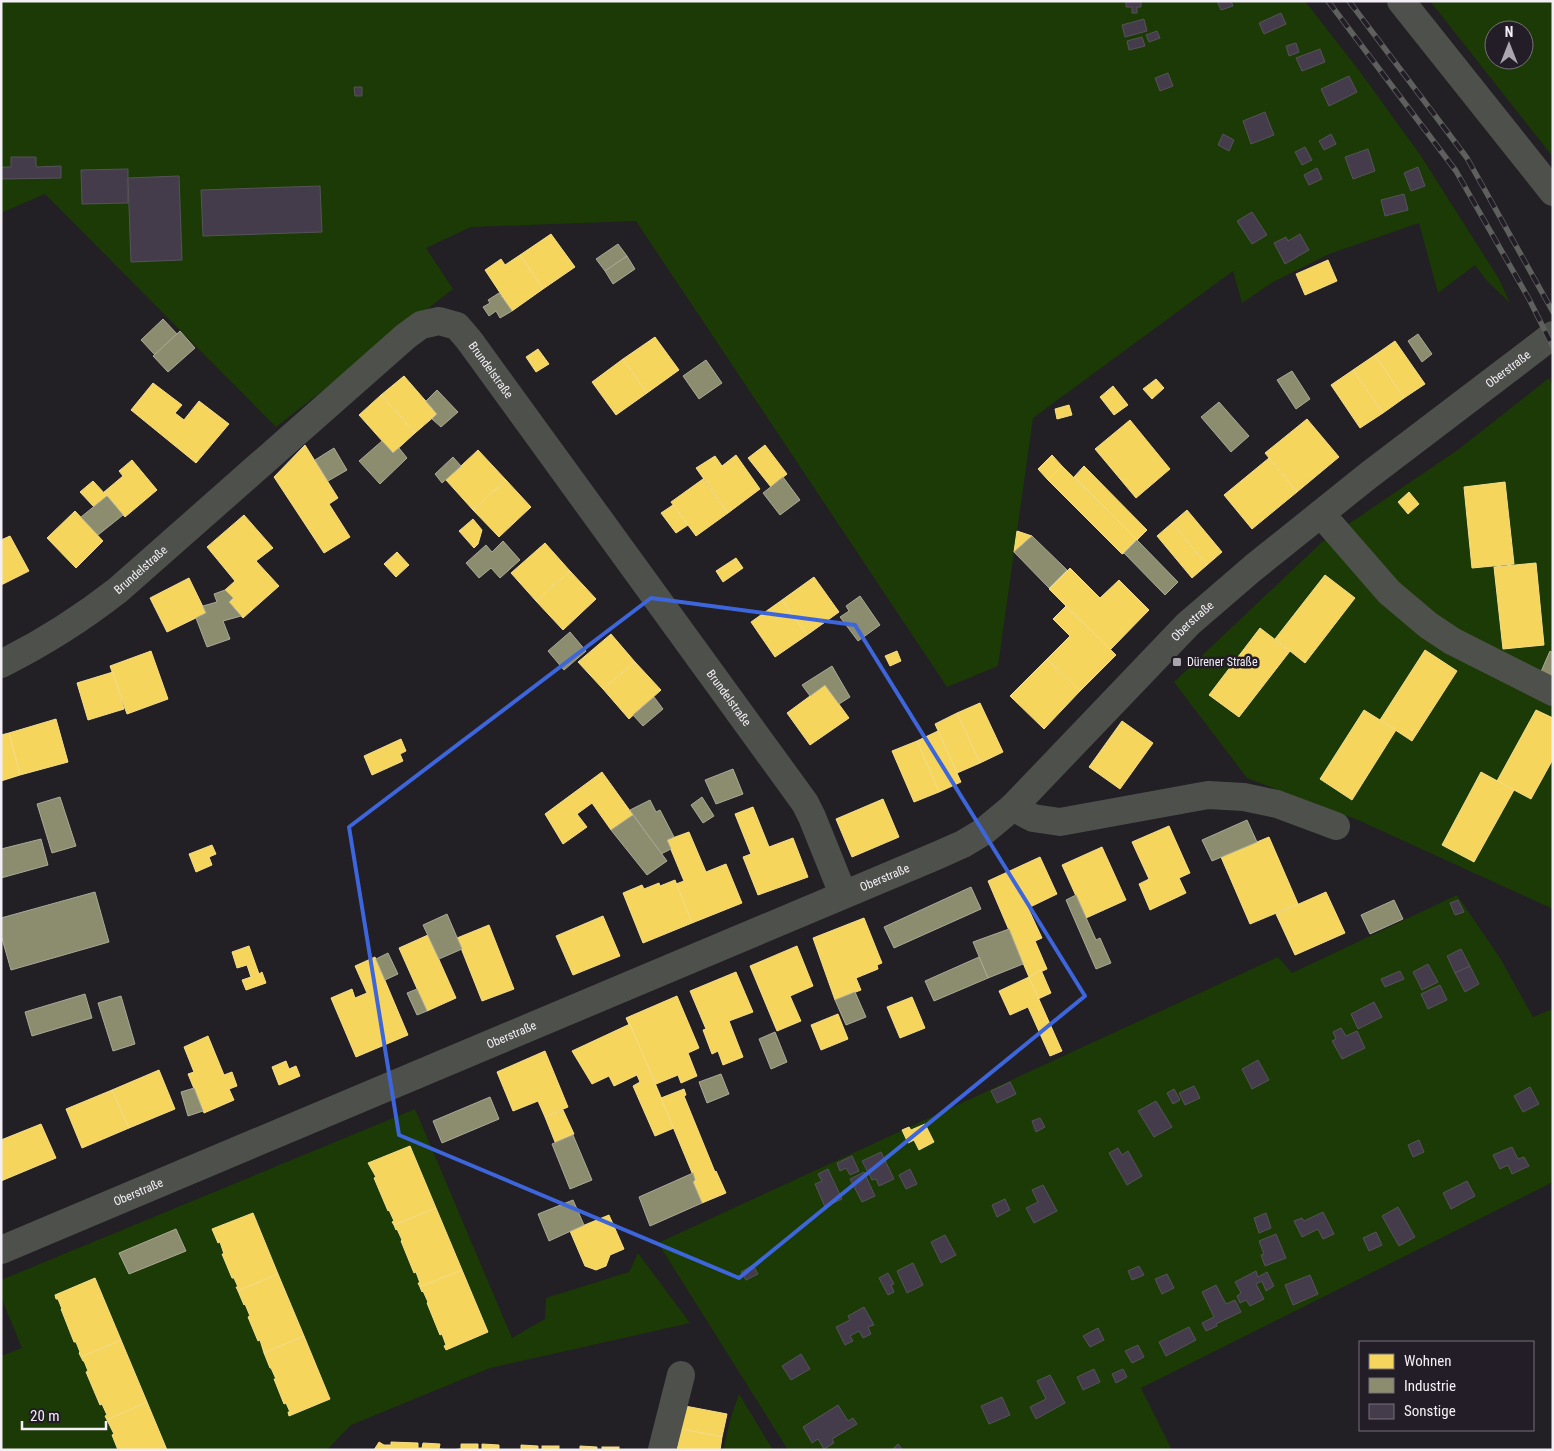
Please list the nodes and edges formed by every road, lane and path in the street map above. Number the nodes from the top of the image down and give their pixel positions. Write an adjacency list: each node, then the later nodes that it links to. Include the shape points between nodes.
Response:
1 (1401, 1): 2 (street)
2 (1553, 192)
3 (1553, 335): 4 (street, Oberstraße)
4 (1322, 514): 6 (street, via 1389,592 1428,625 1460,645); 7 (street, Oberstraße, via 1188,624)
5 (1, 664): 9 (street, Brundelstraße, via 50,638 118,590 406,336 421,325 439,321 448,323 457,326 469,340 805,803)
6 (1553, 692)
7 (1013, 807): 8 (street, via 1032,818 1060,822 1208,795 1244,797 1277,804); 9 (street, Oberstraße, via 963,844)
8 (1336, 826)
9 (843, 894): 10 (street, Oberstraße)
10 (1, 1250)
11 (681, 1375): 12 (street)
12 (662, 1450)

